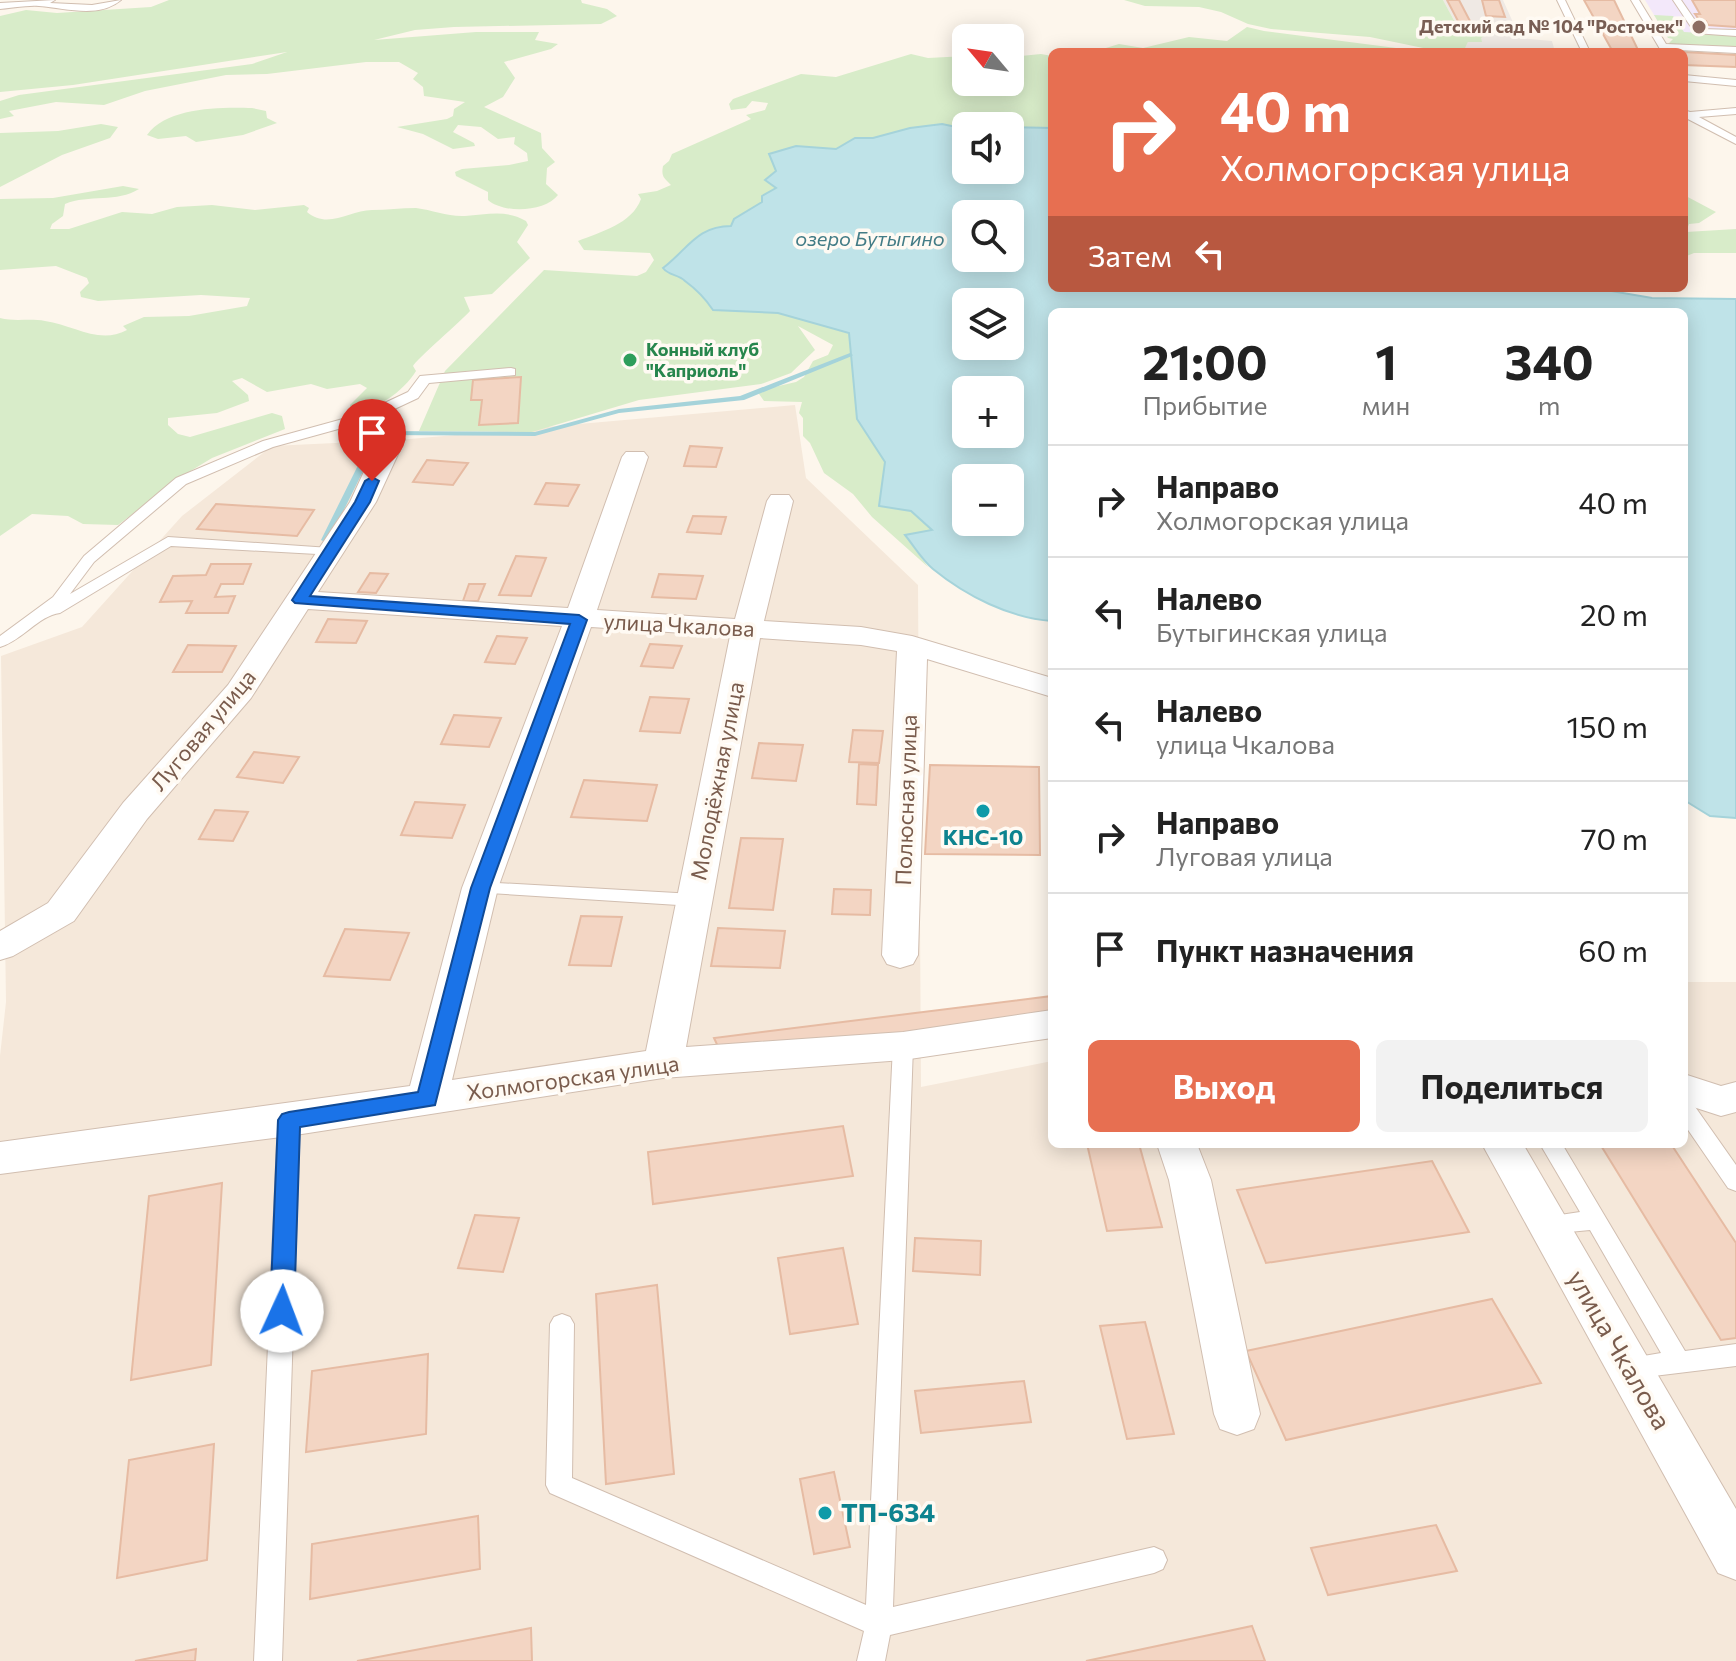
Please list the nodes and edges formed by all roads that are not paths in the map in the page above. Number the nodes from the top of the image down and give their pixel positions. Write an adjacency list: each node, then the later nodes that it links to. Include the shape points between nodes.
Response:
1 (51, 0): 6 (lane)
2 (117, 0): 7 (lane)
3 (1561, 0): 11 (lane)
4 (1635, 0): 12 (lane, via 1663,47)
5 (1677, 0): 10 (lane, via 1698,31)
6 (39, 3): 8 (lane, via 57,8); 9 (lane)
7 (90, 3): 8 (lane)
8 (77, 4)
9 (0, 6)
10 (1736, 33)
11 (1584, 48)
12 (1687, 48)
13 (1688, 48): 14 (lane)
14 (1736, 50)
15 (1736, 74): 16 (lane)
16 (1688, 75)
17 (1688, 76): 18 (lane)
18 (1736, 83)
19 (1736, 111): 20 (lane)
20 (1688, 114)
21 (1688, 115): 22 (lane)
22 (1736, 141)
23 (511, 372): 31 (lane, via 425,379 413,395 366,417 268,444 181,481 89,559 58,600)
24 (392, 439): 27 (street, Луговая улица, via 363,502)
25 (635, 457): 29 (street)
26 (780, 501): 30 (street, Молодёжная улица)
27 (330, 552): 28 (street, Луговая улица); 31 (lane, via 168,541)
28 (300, 600): 29 (street, улица Чкалова); 37 (street, Луговая улица, via 240,691 135,811 61,912)
29 (579, 620): 30 (street, улица Чкалова); 35 (street)
30 (747, 628): 33 (street, улица Чкалова); 36 (street, Молодёжная улица)
31 (15, 635): 32 (lane)
32 (0, 642)
33 (912, 645): 34 (street, улица Чкалова); 38 (street, Полюсная улица)
34 (1048, 687)
35 (480, 888): 36 (lane); 44 (street)
36 (694, 900): 41 (street, Молодёжная улица)
37 (0, 947)
38 (900, 955)
39 (1048, 1025): 40 (street, Холмогорская улица)
40 (903, 1046): 41 (street, Холмогорская улица); 61 (lane)
41 (663, 1063): 44 (street, Холмогорская улица)
42 (1688, 1090): 43 (street, via 1721,1101)
43 (1736, 1097)
44 (427, 1099): 46 (street, Холмогорская улица)
45 (1688, 1113): 51 (lane)
46 (289, 1120): 50 (street, Холмогорская улица); 62 (lane)
47 (1178, 1148): 58 (street, via 1190,1180)
48 (1504, 1148): 53 (street, улица Чкалова)
49 (1553, 1148): 52 (lane)
50 (0, 1158)
51 (1736, 1182)
52 (1596, 1220): 53 (lane); 56 (lane)
53 (1548, 1225): 57 (street, улица Чкалова)
54 (562, 1324): 61 (lane, via 559,1485)
55 (1736, 1355): 56 (lane)
56 (1679, 1362): 57 (lane)
57 (1629, 1368): 59 (street, улица Чкалова)
58 (1237, 1414)
59 (1736, 1556)
60 (1154, 1560): 61 (lane)
61 (879, 1624): 63 (lane)
62 (268, 1661)
63 (871, 1661)

